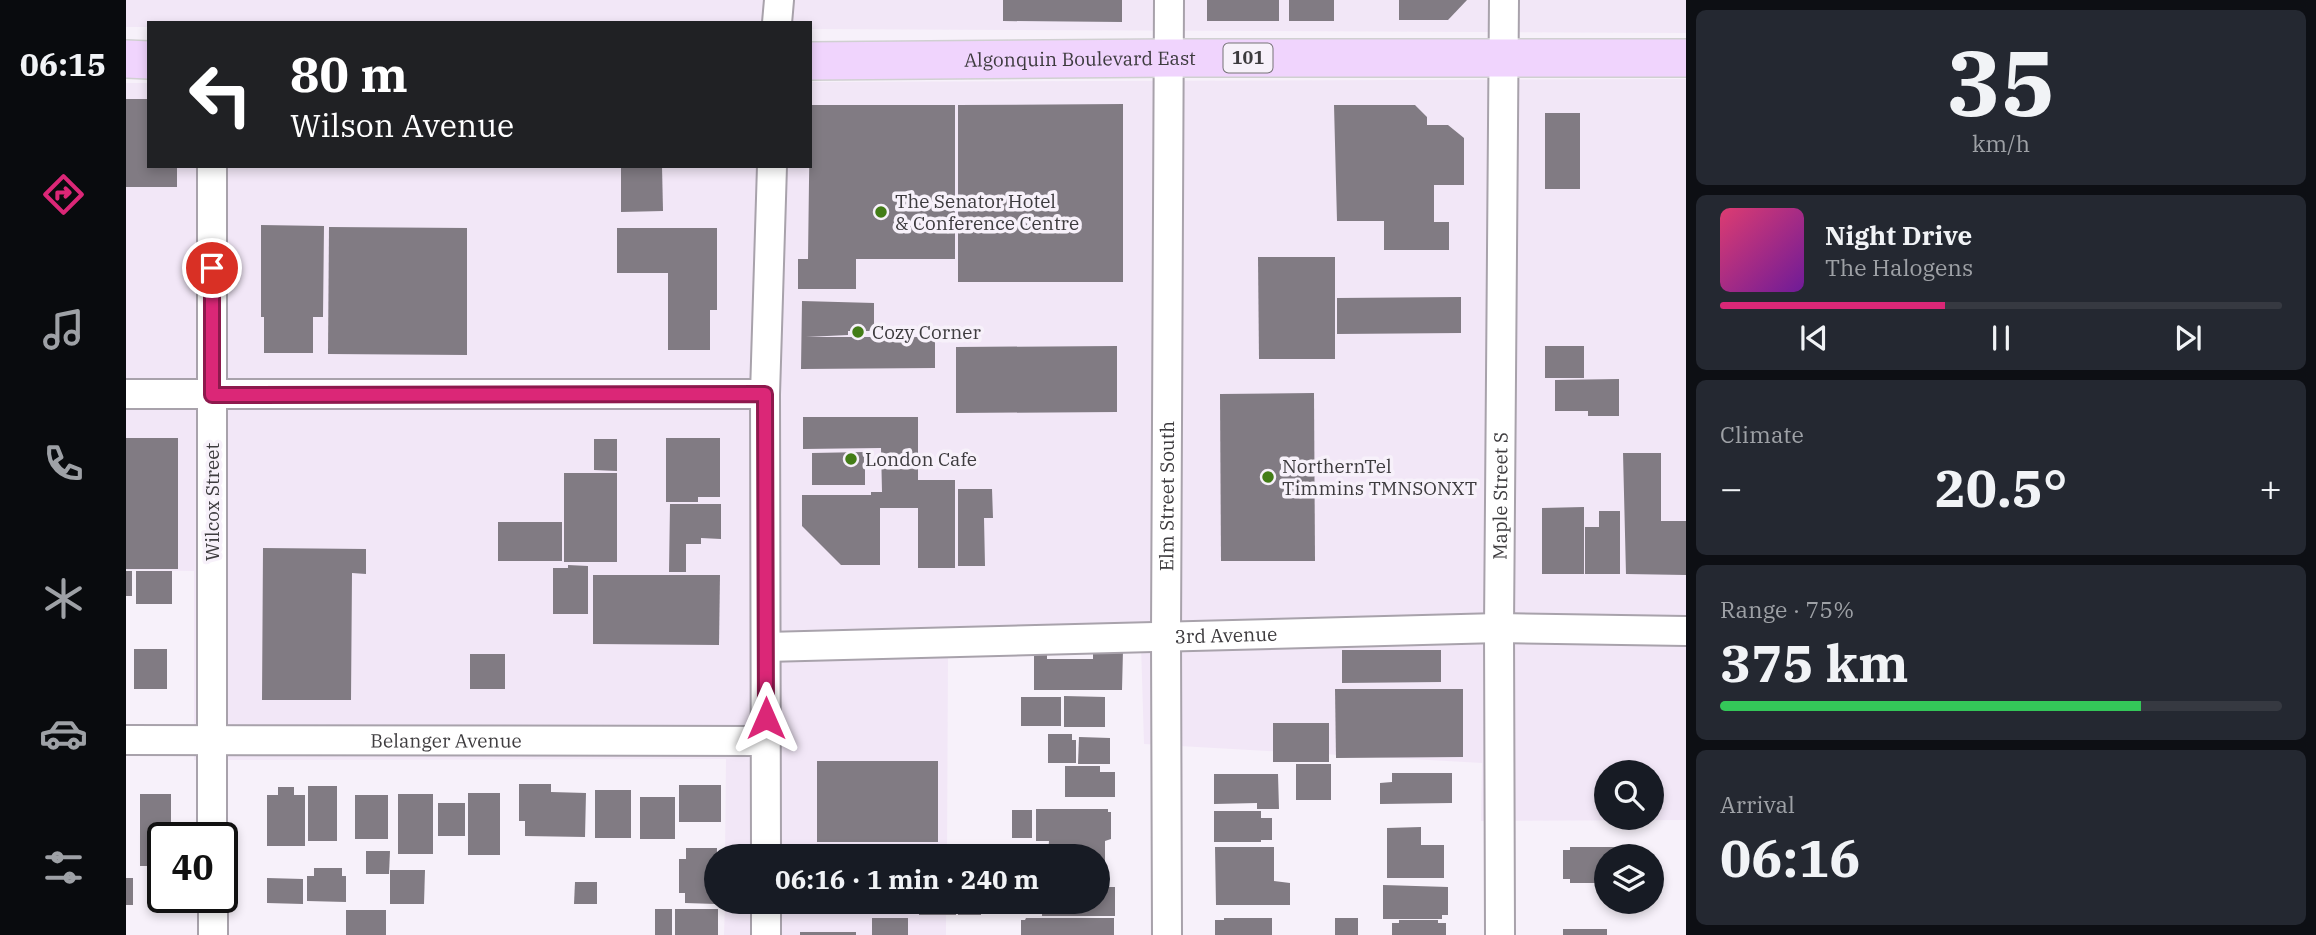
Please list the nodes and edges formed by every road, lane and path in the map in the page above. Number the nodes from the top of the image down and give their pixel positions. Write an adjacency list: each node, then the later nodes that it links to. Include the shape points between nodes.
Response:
1 (779, 0): 4 (street)
2 (1169, 0): 5 (street, Elm Street South)
3 (1504, 0): 6 (street, Maple Street S)
4 (777, 21)
5 (1169, 58): 6 (main road, Algonquin Boulevard East / 101); 10 (main road, Algonquin Boulevard East / 101); 18 (street, Elm Street South)
6 (1504, 58): 7 (main road, Algonquin Boulevard East / 101); 16 (street, Maple Street S)
7 (1686, 58)
8 (126, 59): 9 (main road)
9 (147, 60)
10 (812, 61)
11 (212, 168): 15 (street, Wilcox Street)
12 (772, 168): 14 (street)
13 (126, 394): 15 (street)
14 (765, 394): 15 (street); 19 (street)
15 (212, 395): 21 (street, Wilcox Street)
16 (1499, 628): 17 (street, 3rd Avenue); 18 (street, 3rd Avenue); 30 (street, Maple Street S)
17 (1686, 631)
18 (1166, 636): 19 (street, 3rd Avenue); 29 (street, Elm Street South)
19 (766, 647): 22 (street)
20 (126, 740): 21 (street, Belanger Avenue)
21 (212, 740): 22 (street, Belanger Avenue); 23 (street, Wilcox Street)
22 (766, 741): 24 (street)
23 (212, 822)
24 (766, 844)
25 (213, 913): 27 (street)
26 (766, 914): 28 (street)
27 (213, 935)
28 (766, 935)
29 (1167, 935)
30 (1500, 935)

